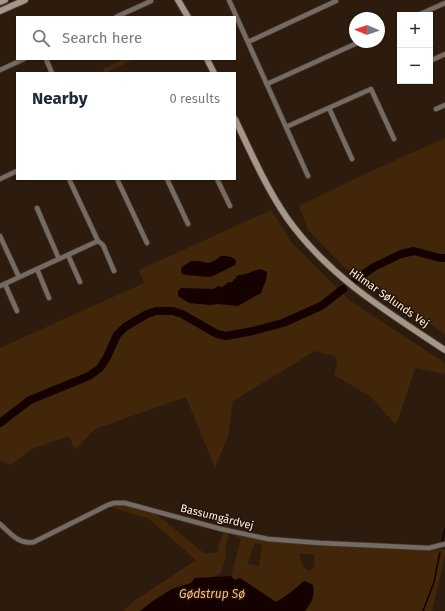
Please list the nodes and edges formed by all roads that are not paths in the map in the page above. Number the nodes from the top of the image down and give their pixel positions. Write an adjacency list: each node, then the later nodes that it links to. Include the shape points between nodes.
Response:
1 (5, 0): 7 (street)
2 (25, 0): 9 (street)
3 (180, 0): 12 (street)
4 (229, 0): 13 (street)
5 (151, 1): 11 (street)
6 (336, 1): 13 (street)
7 (0, 2)
8 (445, 3): 10 (street)
9 (0, 11)
10 (425, 12)
11 (118, 16)
12 (188, 16)
13 (248, 42): 23 (street)
14 (349, 47): 23 (street)
15 (445, 54): 19 (street)
16 (22, 60): 20 (street)
17 (46, 60): 21 (street)
18 (208, 60): 22 (street)
19 (433, 60)
20 (0, 70)
21 (52, 72)
22 (214, 72)
23 (267, 84): 28 (street)
24 (445, 105): 26 (street)
25 (329, 108): 28 (street); 29 (street, via 371,88); 30 (street)
26 (436, 109)
27 (236, 121): 53 (street, Hilmar Sølunds Vej, via 276,202 317,255 361,293)
28 (286, 127): 32 (street)
29 (394, 138)
30 (352, 159)
31 (16, 171): 33 (street)
32 (308, 176)
33 (0, 179)
34 (69, 180): 42 (street)
35 (117, 180): 43 (street)
36 (168, 180): 40 (street)
37 (217, 180): 38 (street)
38 (230, 206)
39 (37, 208): 45 (street)
40 (188, 224)
41 (0, 236): 48 (street)
42 (98, 241): 44 (street); 47 (street, via 103,245)
43 (147, 243)
44 (68, 255): 45 (street); 49 (street)
45 (59, 259): 46 (street)
46 (37, 269): 48 (street); 51 (street)
47 (114, 271)
48 (19, 277): 50 (street)
49 (80, 282)
50 (2, 285): 52 (street)
51 (49, 298)
52 (17, 310)
53 (445, 350)
54 (0, 524): 55 (street, Bassumgårdvej, via 17,539 29,543 108,505 120,502 268,539 429,548)
55 (445, 544)

